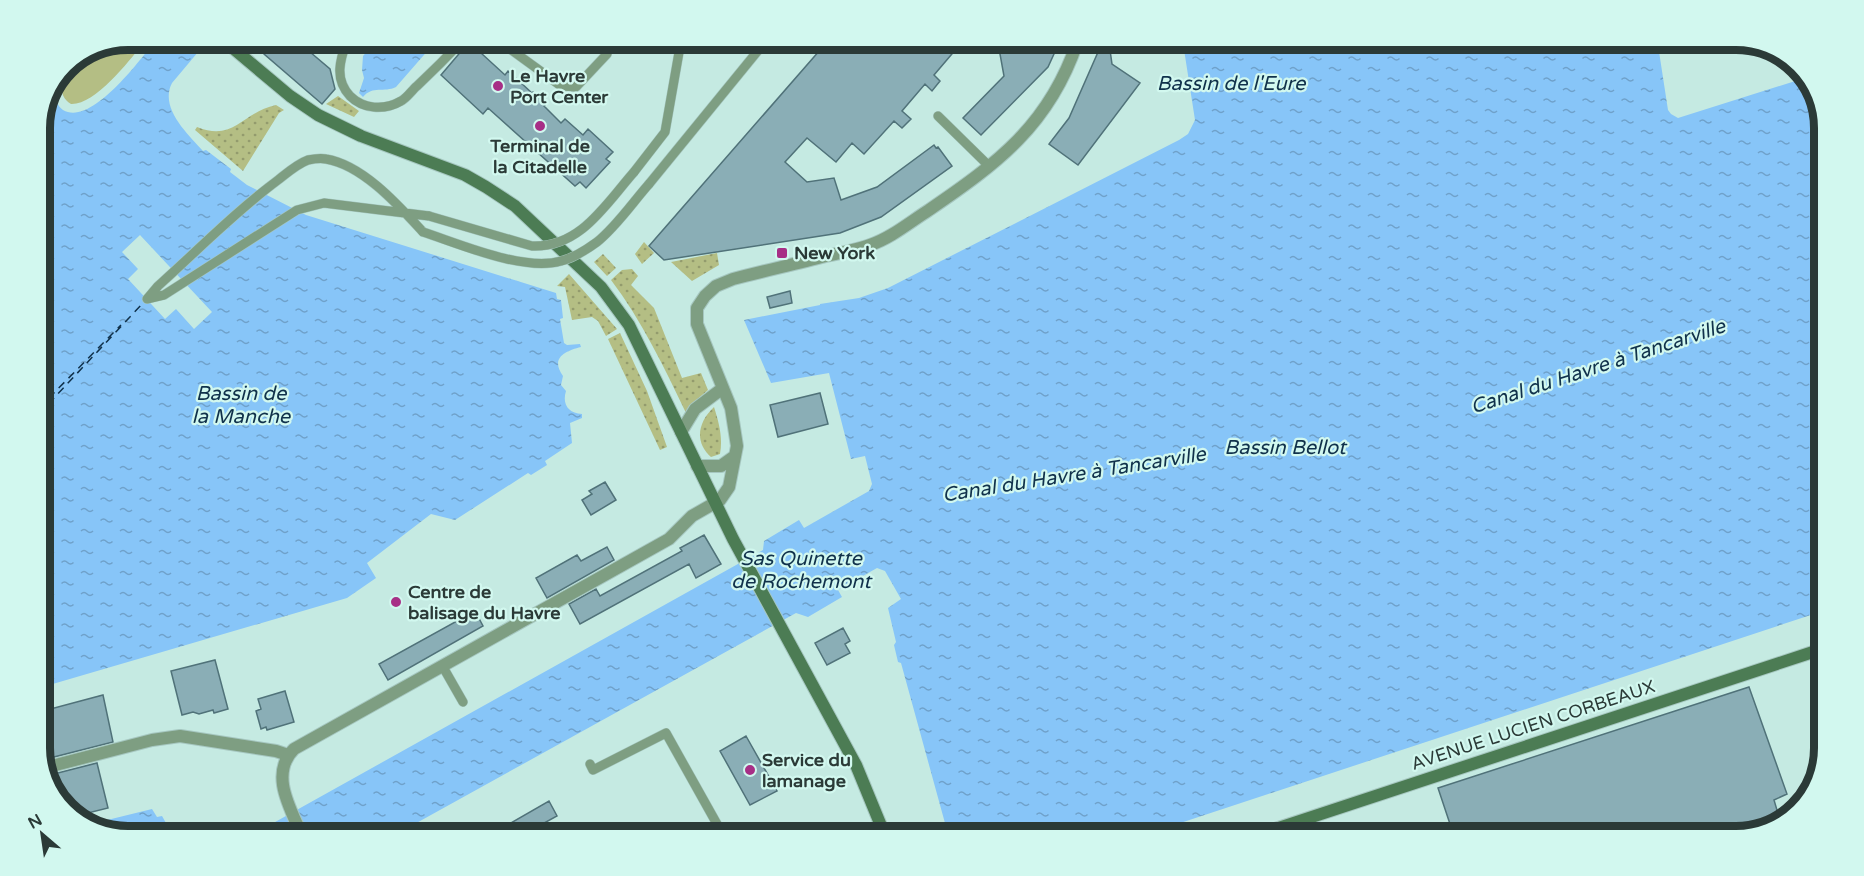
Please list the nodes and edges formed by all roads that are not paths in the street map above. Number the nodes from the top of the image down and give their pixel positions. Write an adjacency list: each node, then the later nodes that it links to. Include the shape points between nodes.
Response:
1 (235, 50): 13 (main road, via 318,115 361,136 465,175 515,206 610,299 629,326)
2 (344, 50): 3 (lane, via 339,63 344,89 355,101 383,108 401,101)
3 (453, 50)
4 (512, 50): 5 (lane, via 561,86 576,87)
5 (608, 50)
6 (679, 50): 11 (lane, bridge, via 665,132 588,224 567,240 548,246 523,243)
7 (758, 50): 11 (lane, bridge, via 649,184 599,240 580,254 543,264 515,261 423,232)
8 (1074, 50): 10 (street, via 1068,68 1032,126)
9 (938, 116): 10 (lane)
10 (989, 166): 12 (street, via 968,184 871,245 716,286 697,308 697,324)
11 (404, 212): 11 (lane, via 370,180 346,165 325,159 309,160 261,192 147,299 164,295 297,210 324,203)
12 (723, 388): 13 (street, via 695,409); 14 (street, via 731,408)
13 (681, 432): 15 (main road)
14 (735, 456): 15 (street, via 721,466); 16 (street, via 729,487)
15 (697, 466): 16 (main road)
16 (714, 503): 18 (street, via 692,516 669,539); 25 (main road, via 856,765)
17 (1814, 652): 26 (main road, AVENUE LUCIEN CORBEAUX)
18 (443, 667): 19 (lane); 20 (street, via 300,744)
19 (463, 702)
20 (288, 755): 22 (street, via 180,736); 23 (street, via 282,783)
21 (590, 764): 24 (lane, via 593,770 666,733)
22 (52, 766)
23 (298, 826)
24 (718, 826)
25 (881, 826)
26 (1284, 826)

